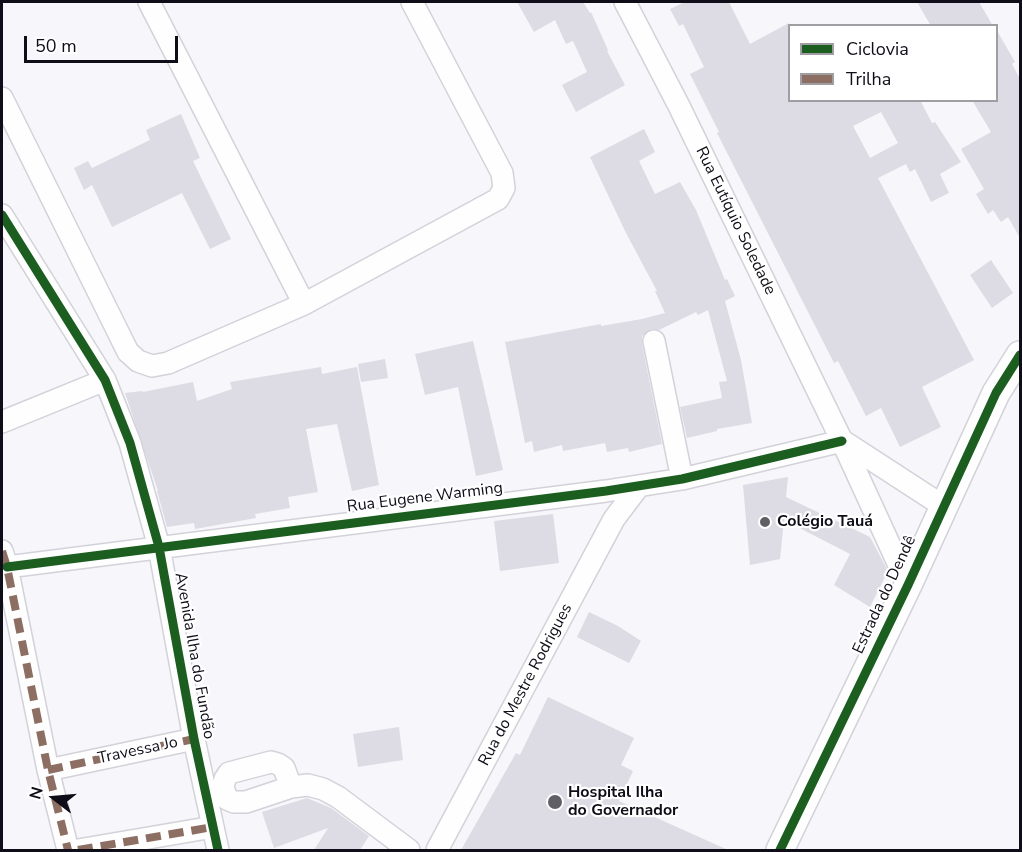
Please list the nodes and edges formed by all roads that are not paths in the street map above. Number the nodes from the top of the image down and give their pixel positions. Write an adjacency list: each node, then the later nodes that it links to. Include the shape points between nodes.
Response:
1 (149, 2): 6 (street)
2 (412, 2): 6 (street, via 502,173 504,188 498,199)
3 (625, 2): 11 (street, Rua Eutíquio Soledade)
4 (2, 98): 6 (street, via 128,352 138,362 152,366 168,363)
5 (2, 215): 9 (street, Avenida Ilha do Fundão)
6 (304, 304)
7 (654, 341): 12 (street)
8 (1020, 355): 15 (main road, Estrada do Dendê, via 996,393)
9 (105, 380): 10 (street); 17 (street, Avenida Ilha do Fundão, via 130,443)
10 (2, 422)
11 (842, 441): 12 (street, Rua Eugene Warming); 15 (street); 19 (street, Rua Eutíquio Soledade)
12 (682, 479): 13 (street, Rua Eugene Warming)
13 (639, 486): 14 (street, Rua Eugene Warming); 16 (street, Rua do Mestre Rodrigues)
14 (606, 491): 16 (street); 17 (street, Rua Eugene Warming)
15 (943, 506): 19 (main road, Estrada do Dendê)
16 (614, 519): 28 (street, Rua do Mestre Rodrigues)
17 (159, 547): 18 (street, Rua Eugene Warming); 20 (street, Avenida Ilha do Fundão)
18 (4, 559): 21 (street)
19 (908, 585): 29 (main road, Estrada do Dendê)
20 (194, 739): 21 (street, Travessa Jo); 23 (street, Avenida Ilha do Fundão)
21 (48, 770): 24 (street)
22 (291, 787): 27 (street, via 308,785 338,797)
23 (213, 827): 25 (street); 26 (street, Avenida Ilha do Fundão)
24 (68, 850)
25 (78, 850)
26 (218, 850)
27 (409, 850)
28 (437, 850)
29 (780, 850)

